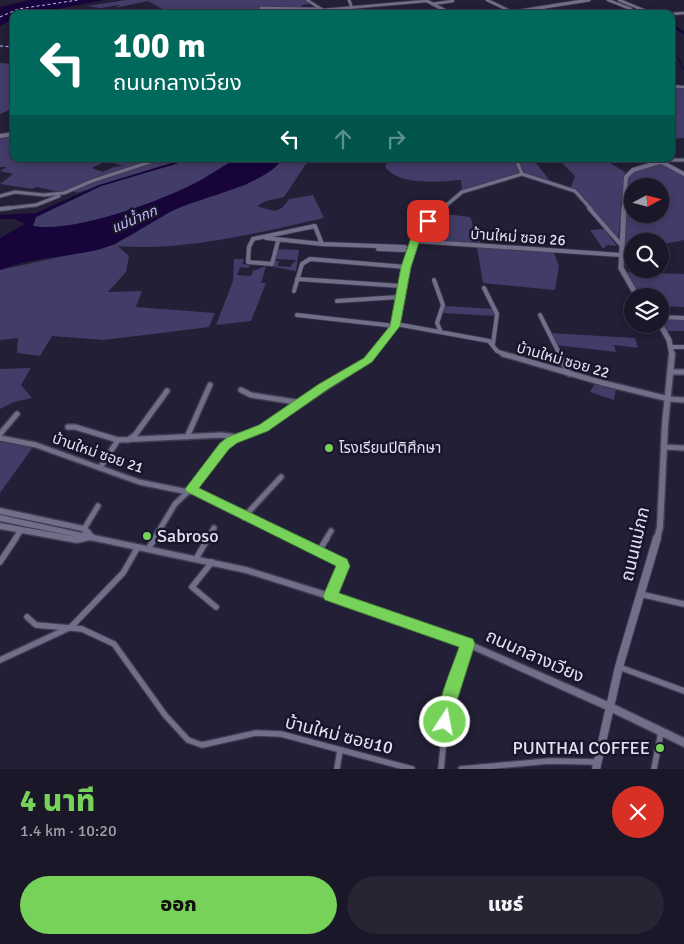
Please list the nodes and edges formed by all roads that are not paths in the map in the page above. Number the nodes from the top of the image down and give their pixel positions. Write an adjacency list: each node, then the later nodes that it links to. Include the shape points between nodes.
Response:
1 (307, 0): 13 (street)
2 (349, 0): 11 (street)
3 (425, 0): 9 (street); 11 (street)
4 (487, 0): 16 (street)
5 (590, 0): 12 (street)
6 (608, 0): 19 (street, via 631,9)
7 (619, 0): 20 (street)
8 (453, 1): 9 (street)
9 (432, 4): 15 (street)
10 (286, 8): 13 (street); 14 (street)
11 (352, 8): 13 (street)
12 (541, 8): 17 (street); 18 (street)
13 (322, 9)
14 (260, 10)
15 (447, 10)
16 (508, 10)
17 (526, 10)
18 (545, 10)
19 (629, 10)
20 (643, 10)
21 (149, 162): 27 (street, via 92,180)
22 (517, 162): 25 (street)
23 (661, 162): 34 (street, via 627,174)
24 (670, 162): 26 (street)
25 (522, 174): 32 (street, via 462,192 421,227); 34 (street, via 575,191)
26 (684, 174)
27 (64, 193): 28 (street, via 15,192); 29 (street, via 36,205)
28 (0, 196)
29 (0, 209)
30 (265, 238): 31 (street); 31 (street, via 251,241 248,262 272,264); 33 (street, via 315,226)
31 (278, 241): 33 (street)
32 (414, 243): 35 (street, บ้านใหม่ ซอย 26); 36 (street); 37 (street, บ้านใหม่ ซอย 26)
33 (322, 244): 35 (street)
34 (622, 246): 37 (street)
35 (405, 249): 36 (street)
36 (411, 255): 38 (street)
37 (621, 255): 43 (street, via 622,272)
38 (406, 267): 39 (street, via 310,259 302,264); 41 (street)
39 (297, 279): 41 (street); 44 (street)
40 (434, 280): 52 (street, via 443,304 437,323)
41 (401, 286): 45 (street)
42 (484, 288): 54 (street, via 497,309 498,323)
43 (632, 288)
44 (294, 291)
45 (399, 297): 46 (street); 51 (street)
46 (337, 301)
47 (540, 315): 59 (street)
48 (297, 316): 51 (street, บ้านใหม่ ซอย 22)
49 (669, 317): 50 (street)
50 (684, 318)
51 (395, 325): 52 (street, บ้านใหม่ ซอย 22); 65 (street, via 361,366)
52 (441, 332): 54 (street, บ้านใหม่ ซอย 22)
53 (664, 333): 55 (street, ถนนแม่กก)
54 (493, 344): 59 (street, บ้านใหม่ ซอย 22, via 497,351 508,356)
55 (670, 347): 56 (street); 57 (street, ถนนแม่กก)
56 (684, 347)
57 (673, 372): 58 (street); 63 (street, ถนนแม่กก)
58 (684, 372)
59 (569, 374): 63 (street, บ้านใหม่ ซอย 22)
60 (210, 385): 70 (street)
61 (167, 390): 73 (street)
62 (241, 390): 65 (street, via 252,395)
63 (669, 400): 64 (street, บ้านใหม่ ซอย 22); 74 (street, ถนนแม่กก)
64 (684, 400)
65 (302, 403): 71 (street, via 264,428)
66 (17, 414): 68 (street)
67 (68, 427): 72 (street, via 75,426)
68 (0, 434)
69 (0, 438): 76 (street, บ้านใหม่ ซอย 21, via 27,442)
70 (186, 438): 71 (street, via 221,435); 73 (street)
71 (239, 438): 78 (street, via 225,446)
72 (118, 440): 73 (street); 76 (street)
73 (128, 440)
74 (664, 446): 75 (street); 95 (street, ถนนแม่กก, via 660,527)
75 (684, 448)
76 (100, 468): 78 (street, บ้านใหม่ ซอย 21, via 140,482)
77 (281, 477): 81 (street)
78 (189, 491): 81 (street, บ้านใหม่ ซอย 21); 90 (street, via 176,504)
79 (98, 506): 85 (street)
80 (0, 512): 85 (main road)
81 (244, 517): 91 (street, บ้านใหม่ ซอย 21)
82 (0, 518): 88 (main road)
83 (0, 526): 86 (main road)
84 (214, 528): 92 (street)
85 (84, 529): 88 (main road)
86 (21, 530): 88 (main road, via 77,540); 93 (street)
87 (331, 532): 91 (street)
88 (91, 536): 89 (main road, ถนนกลางเวียง)
89 (138, 547): 90 (main road, ถนนกลางเวียง); 100 (street, via 123,573)
90 (148, 549): 92 (main road, ถนนกลางเวียง)
91 (319, 551): 96 (street, บ้านใหม่ ซอย 21, via 342,562 343,566)
92 (196, 559): 94 (main road, ถนนกลางเวียง)
93 (0, 562)
94 (212, 562): 96 (main road, ถนนกลางเวียง); 98 (street, via 192,587)
95 (640, 594): 97 (street); 103 (street, ถนนแม่กก)
96 (330, 596): 101 (main road, ถนนกลางเวียง)
97 (684, 604)
98 (216, 608)
99 (27, 617): 100 (street, บ้านใหม่ ซอย10, via 42,626)
100 (71, 627): 102 (street); 108 (street, บ้านใหม่ ซอย10, via 114,644 165,715 188,740 202,745 256,733 281,734)
101 (468, 644): 105 (main road, ถนนกลางเวียง); 112 (street, via 447,707)
102 (0, 660)
103 (619, 667): 104 (street); 105 (street, ถนนแม่กก)
104 (684, 691)
105 (610, 707): 106 (main road, ถนนกลางเวียง); 109 (street, ถนนแม่กก)
106 (661, 732): 107 (main road, ถนนกลางเวียง); 114 (street)
107 (684, 743)
108 (340, 750): 110 (street); 111 (street, บ้านใหม่ ซอย10)
109 (597, 765): 113 (street, via 550,761)
110 (337, 769)
111 (412, 769)
112 (441, 769)
113 (462, 769)
114 (654, 769)

